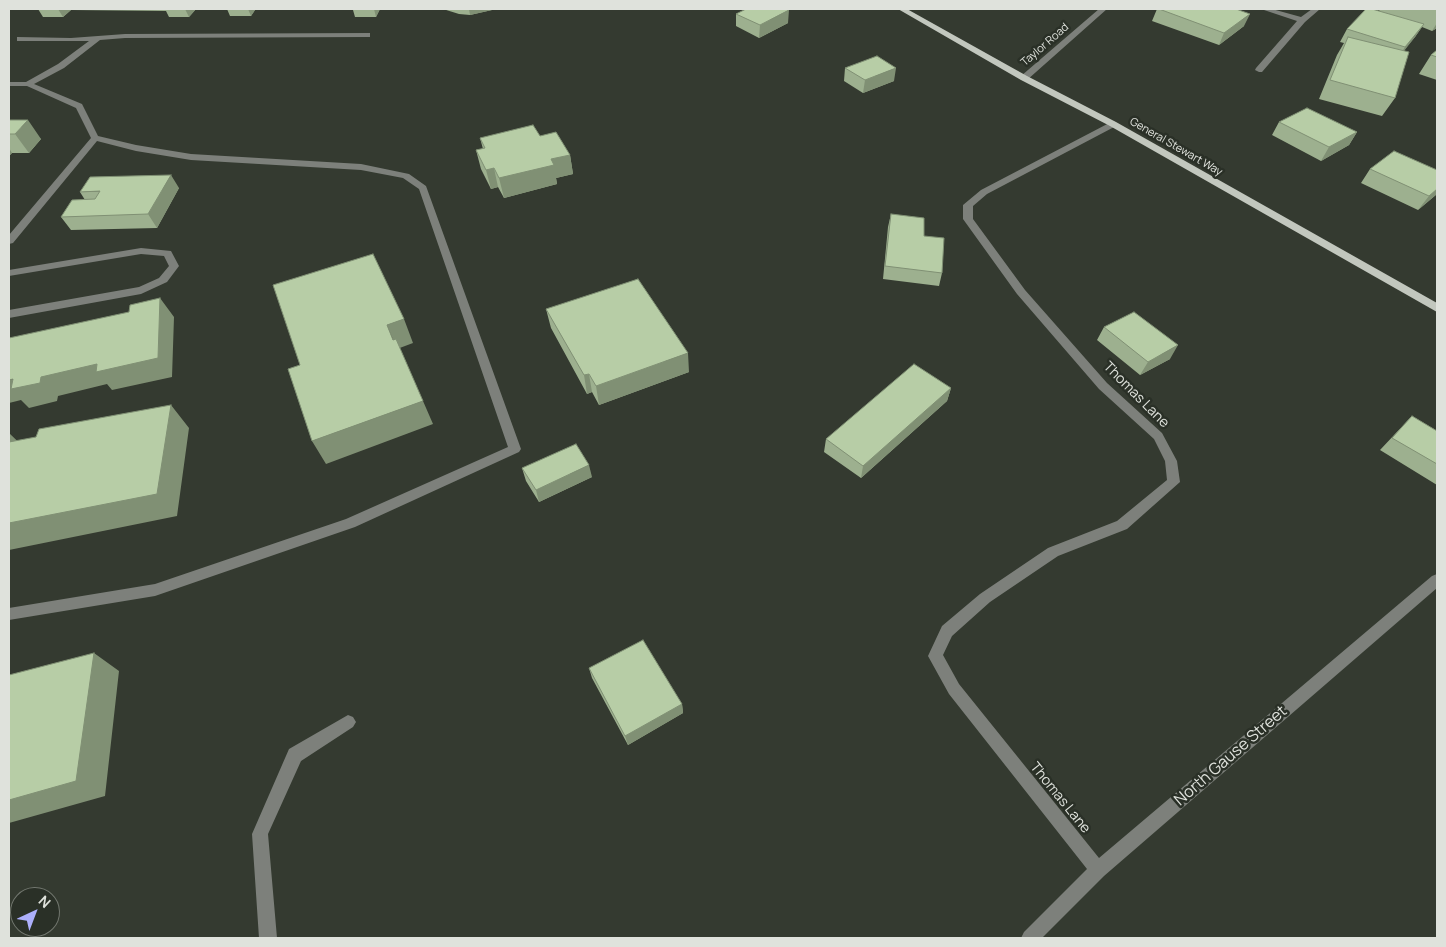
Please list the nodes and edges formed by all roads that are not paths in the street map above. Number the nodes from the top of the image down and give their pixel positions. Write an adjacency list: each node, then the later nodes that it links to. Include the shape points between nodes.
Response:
1 (902, 9): 10 (main road, General Stewart Way)
2 (1103, 9): 10 (street, Taylor Road)
3 (1265, 9): 5 (street)
4 (1316, 9): 5 (street)
5 (1302, 20): 9 (street)
6 (367, 35): 7 (street)
7 (99, 37): 8 (street); 12 (street, via 62,66)
8 (20, 39)
9 (1259, 70)
10 (1024, 78): 13 (main road, General Stewart Way)
11 (9, 84): 12 (street)
12 (28, 84): 14 (street, via 79,106)
13 (1113, 124): 17 (main road, General Stewart Way); 22 (street, Thomas Lane, via 984,192 968,205 968,218 1021,292 1103,386 1158,436 1171,461 1174,482 1122,525 1053,552 985,598 947,631 935,656 954,689)
14 (95, 138): 15 (street); 20 (street, via 191,157 360,167 406,176 423,188 515,450 350,523 155,590)
15 (9, 241)
16 (9, 273): 18 (street, via 141,251 168,253 174,266 163,280 141,290)
17 (1436, 306)
18 (9, 314)
19 (1437, 580): 22 (street, North Gause Street)
20 (9, 614)
21 (348, 722): 23 (street, via 294,755 260,834)
22 (1098, 870): 24 (street, North Gause Street)
23 (268, 938)
24 (1030, 938)

